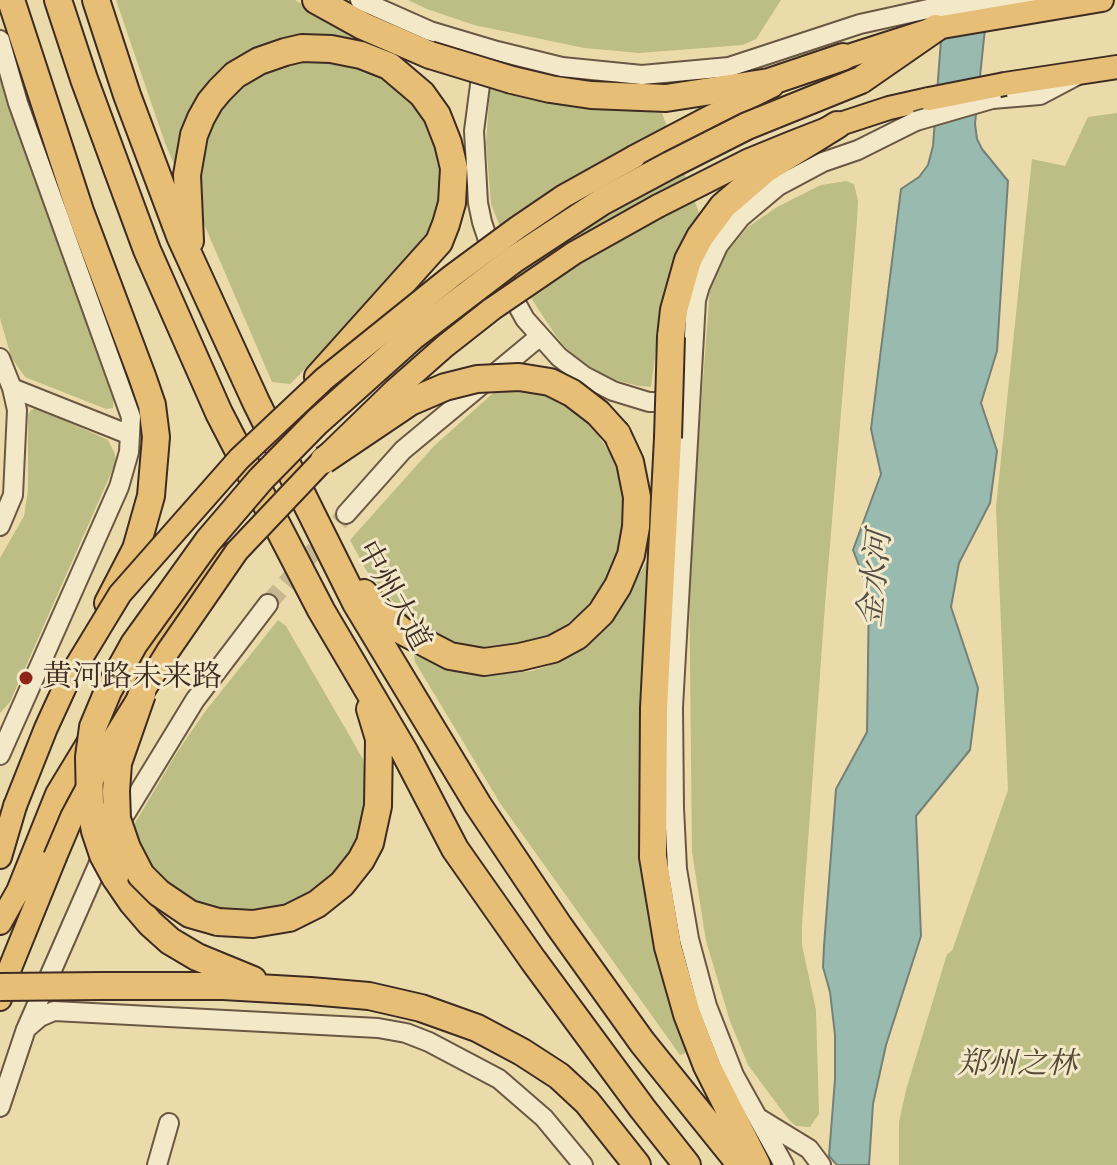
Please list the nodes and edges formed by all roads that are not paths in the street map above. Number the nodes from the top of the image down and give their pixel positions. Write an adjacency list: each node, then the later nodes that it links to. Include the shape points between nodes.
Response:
1 (11, 0): 31 (highway, bridge, via 80,211 152,405 156,437 151,496 136,549)
2 (58, 0): 30 (highway, via 147,250 219,413)
3 (96, 0): 16 (highway, 中州大道)
4 (316, 0): 12 (highway, bridge, via 430,55 512,80 591,95 666,98 769,82)
5 (360, 0): 11 (street, via 430,31)
6 (1048, 0): 8 (street)
7 (1102, 0): 8 (main road)
8 (1008, 8): 9 (main road)
9 (932, 18): 11 (street, via 860,24 729,67 642,75 562,67); 12 (main road); 39 (highway, bridge, via 861,80 747,126 603,201 513,260 412,337 261,479 208,541 134,644 93,727 90,803 103,855 132,902 170,941 248,978)
10 (0, 40): 22 (street, via 131,417)
11 (486, 48): 17 (street, via 474,131 478,203 509,290)
12 (843, 57): 21 (main road, bridge, via 710,117 564,196 463,268 324,379)
13 (1117, 67): 14 (main road)
14 (998, 92): 15 (main road, bridge, via 929,99); 20 (street, bridge, via 823,162 778,186 741,217 718,246 696,300)
15 (837, 125): 23 (main road, bridge, via 747,161 574,253 445,346); 50 (highway, bridge, via 766,169 723,206 688,260 671,337 654,708 653,857 668,947 687,1014)
16 (193, 264): 21 (highway, bridge, via 187,175 194,135 210,102 235,75 285,52 331,49 389,66 437,115 454,168 452,203 439,242); 28 (highway, 中州大道)
17 (539, 337): 20 (street, via 584,376 613,391 649,402); 25 (street, via 403,450)
18 (1, 362): 19 (street)
19 (12, 388): 22 (street); 24 (street, via 17,410)
20 (690, 402): 43 (street, via 673,707 677,869 707,1006 734,1075)
21 (277, 424): 31 (main road, bridge, via 239,459 120,594)
22 (130, 435): 33 (street, via 119,487)
23 (324, 460): 27 (main road, bridge); 28 (highway, bridge, via 410,402 445,387 519,377 550,382 598,413 617,434 637,497 631,555 601,613 577,636 520,657 484,662 450,656 402,631)
24 (7, 484): 26 (street, via 13,495)
25 (346, 514)
26 (0, 526)
27 (237, 551): 32 (main road, bridge); 37 (main road, bridge, via 194,582 71,769)
28 (333, 557): 49 (highway, 中州大道, via 478,805 559,926 642,1042)
29 (268, 604): 41 (street, via 195,700 110,838)
30 (359, 675): 32 (highway, bridge, via 379,739 378,806 370,843 342,884 317,904 289,918 253,924 190,914 141,875 127,848 117,819 118,763); 48 (highway, via 455,849)
31 (69, 678): 34 (main road, bridge)
32 (142, 694): 40 (main road, bridge, via 80,803)
33 (0, 755)
34 (15, 806): 35 (main road); 36 (main road)
35 (0, 824)
36 (0, 857)
37 (0, 923)
38 (0, 987): 39 (highway, bridge)
39 (292, 990): 47 (highway, via 369,996 477,1028 559,1076)
40 (0, 999)
41 (26, 1029): 42 (street); 46 (street, via 54,1011 406,1033 499,1079 544,1118)
42 (0, 1107)
43 (759, 1118): 51 (street); 52 (street, via 809,1149)
44 (169, 1123): 45 (street)
45 (157, 1165)
46 (583, 1165)
47 (637, 1165)
48 (687, 1165)
49 (741, 1165)
50 (757, 1165)
51 (784, 1165)
52 (821, 1165)

